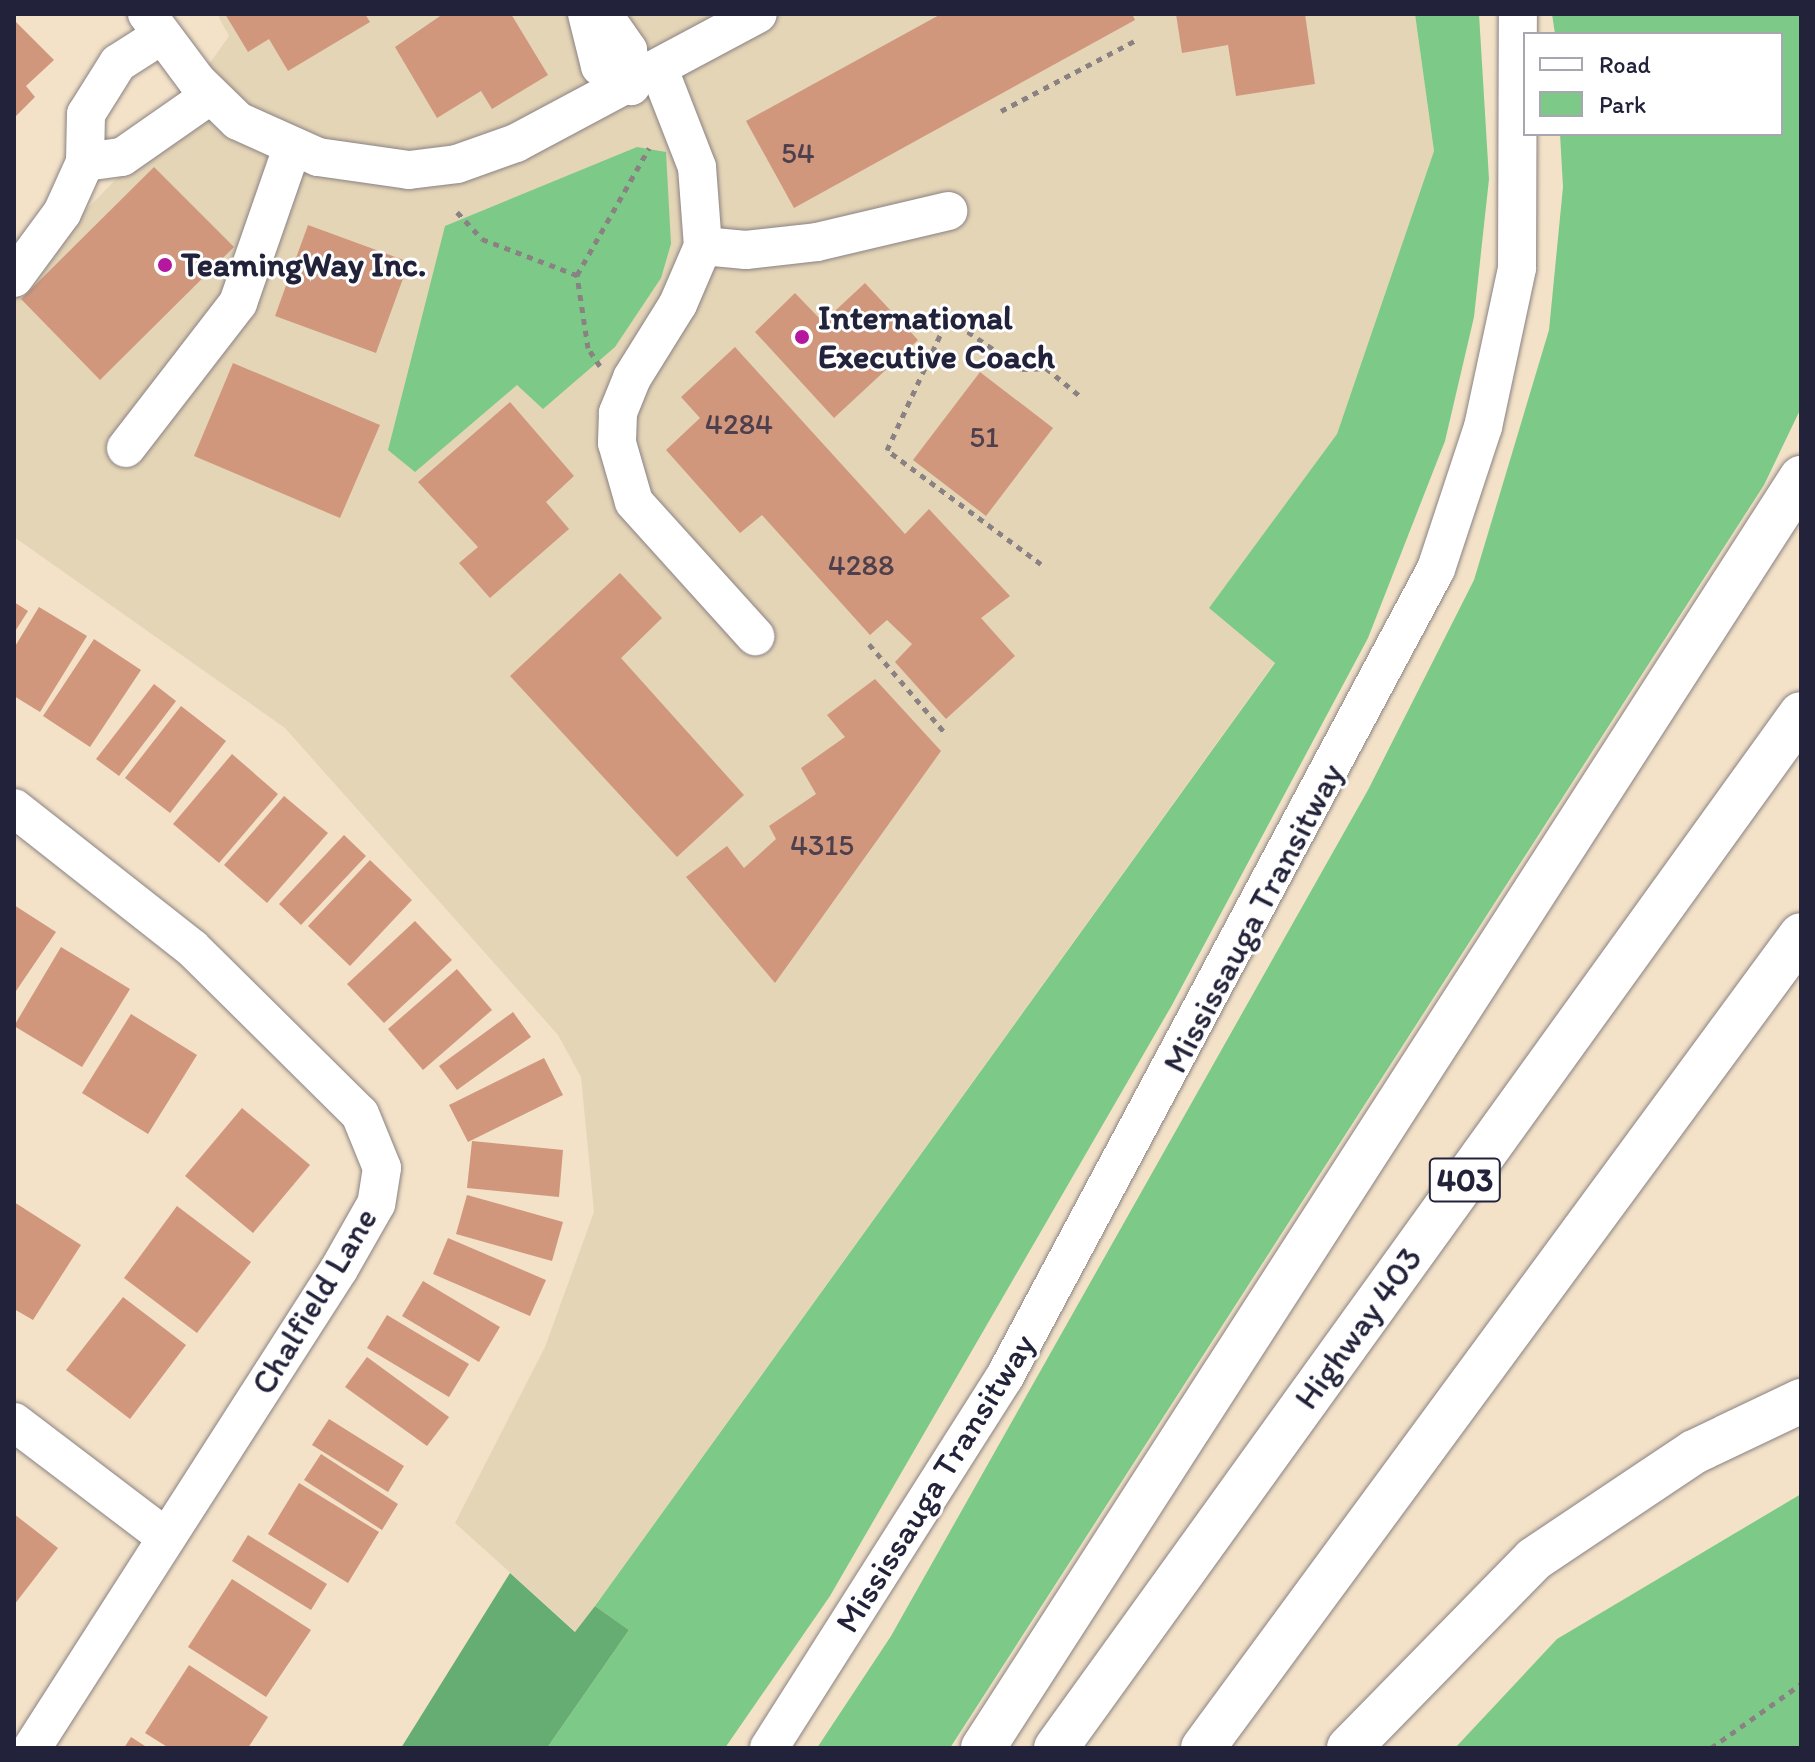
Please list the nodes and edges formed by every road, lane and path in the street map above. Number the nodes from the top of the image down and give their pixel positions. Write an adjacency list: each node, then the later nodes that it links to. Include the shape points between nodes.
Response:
1 (587, 14): 7 (street, via 600,66)
2 (603, 14): 7 (street)
3 (758, 14): 7 (street)
4 (1518, 14): 34 (street, Mississauga Transitway, via 1517,268 1483,427 1436,569 1004,1378)
5 (155, 24): 8 (street); 12 (street, via 118,63 90,107)
6 (1136, 40): 9 (path)
7 (645, 79): 11 (street, via 457,164 363,167); 15 (street, via 697,167)
8 (211, 95): 11 (street, via 238,121); 12 (street, via 122,157)
9 (1001, 111)
10 (654, 131): 16 (path)
11 (292, 148): 20 (street, via 238,303)
12 (85, 162): 17 (street, via 62,213)
13 (948, 211): 15 (street, via 817,242 746,250)
14 (457, 212): 16 (path, via 482,239)
15 (703, 246): 23 (street, via 678,304 632,378 618,413 617,443 634,502)
16 (577, 275): 18 (path, via 588,348)
17 (14, 278)
18 (606, 375)
19 (1081, 397): 22 (path, via 1046,368 1022,369 948,318 887,450)
20 (126, 448)
21 (1801, 478): 35 (highway)
22 (1041, 564)
23 (755, 636)
24 (869, 644): 26 (path)
25 (1801, 714): 36 (highway, Highway 403 / 403)
26 (946, 734)
27 (14, 808): 31 (street, Chalfield Lane, via 192,948 360,1114 376,1140 382,1168 376,1204)
28 (1801, 935): 37 (highway)
29 (1801, 1401): 38 (highway, via 1694,1452 1534,1559)
30 (14, 1422): 31 (street)
31 (164, 1536): 33 (street, Chalfield Lane)
32 (1801, 1684): 39 (path)
33 (32, 1748)
34 (769, 1748)
35 (983, 1748)
36 (1056, 1748)
37 (1203, 1748)
38 (1349, 1748)
39 (1711, 1748)

